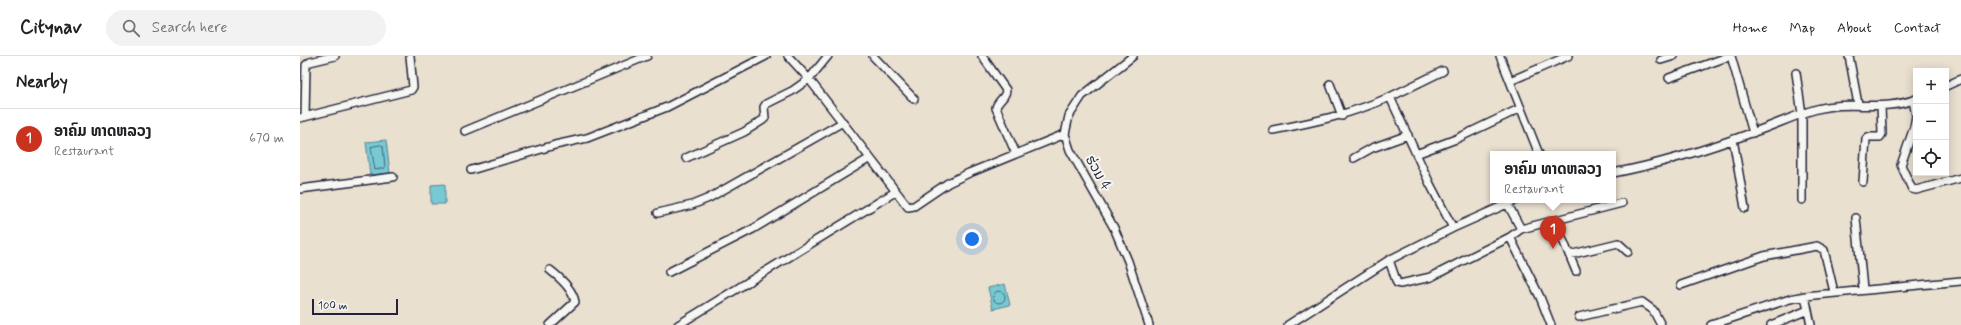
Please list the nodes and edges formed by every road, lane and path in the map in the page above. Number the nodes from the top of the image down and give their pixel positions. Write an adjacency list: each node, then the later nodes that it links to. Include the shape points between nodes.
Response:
1 (335, 56): 33 (street, via 306,65)
2 (410, 56): 33 (street, via 413,87 411,90)
3 (647, 56): 36 (street)
4 (766, 56): 47 (street, via 659,110 588,138)
5 (788, 56): 19 (street)
6 (828, 56): 19 (street)
7 (873, 56): 25 (street)
8 (982, 56): 42 (street, via 1006,90 996,108)
9 (1133, 56): 38 (street, via 1082,96 1069,116)
10 (1500, 56): 21 (street)
11 (1568, 56): 21 (street)
12 (1674, 56): 15 (street)
13 (1731, 56): 18 (street); 37 (street)
14 (1849, 56): 27 (street)
15 (1661, 60)
16 (1443, 71): 24 (street)
17 (1796, 73): 31 (street)
18 (1669, 78)
19 (809, 79): 34 (street); 44 (street, via 766,104 765,118 744,132)
20 (1961, 79): 23 (street)
21 (1510, 80): 30 (street)
22 (1330, 84): 32 (street)
23 (1949, 85)
24 (1390, 97): 32 (street); 39 (street)
25 (914, 99)
26 (1913, 99): 29 (street)
27 (1858, 104): 29 (street); 31 (street, via 1831,106)
28 (1915, 104): 50 (street, via 1914,127 1902,165 1912,189)
29 (1881, 106): 51 (street, via 1882,134 1880,137 1866,139)
30 (1521, 108): 41 (street); 43 (street, via 1456,139)
31 (1802, 114): 37 (street); 54 (street)
32 (1342, 116): 35 (street)
33 (303, 117)
34 (842, 122): 45 (street); 58 (street, via 709,198)
35 (1274, 130)
36 (465, 131)
37 (1753, 133): 40 (street)
38 (1065, 134): 42 (street); 79 (street, ຮ່ວມ 4, via 1070,150 1114,228)
39 (1408, 135): 43 (street); 46 (street, via 1372,148)
40 (1733, 140): 48 (street); 57 (street)
41 (1538, 151)
42 (1016, 154): 53 (street, via 948,183 914,206 905,205)
43 (1416, 154): 61 (street)
44 (686, 158)
45 (870, 158): 53 (street); 69 (street, via 753,229)
46 (1354, 158)
47 (471, 170)
48 (1616, 172)
49 (393, 177): 52 (street)
50 (1961, 178)
51 (1864, 182)
52 (300, 190)
53 (895, 192): 78 (street)
54 (1802, 200)
55 (1507, 203): 61 (street); 62 (street)
56 (1622, 203): 60 (street)
57 (1745, 208)
58 (658, 213)
59 (1856, 218): 72 (street)
60 (1555, 221): 62 (street); 65 (street)
61 (1453, 228): 66 (street)
62 (1522, 229): 63 (street)
63 (1510, 237): 66 (street, via 1431,277 1400,284 1397,283); 81 (street, via 1540,297)
64 (1628, 252): 65 (street, via 1618,243)
65 (1569, 255): 68 (street)
66 (1389, 260): 80 (street)
67 (550, 270): 77 (street, via 560,278 575,302)
68 (1576, 271)
69 (670, 272)
70 (1961, 281): 72 (street)
71 (1681, 285): 73 (street, via 1764,256 1817,246 1824,250)
72 (1863, 289): 73 (street)
73 (1834, 292): 74 (street)
74 (1805, 296): 75 (street); 83 (street)
75 (1808, 310): 84 (street); 85 (street)
76 (1579, 317): 82 (street, via 1642,302 1653,310)
77 (550, 325)
78 (678, 325)
79 (1149, 325)
80 (1288, 325)
81 (1550, 325)
82 (1661, 325)
83 (1710, 325)
84 (1771, 325)
85 (1811, 325)

